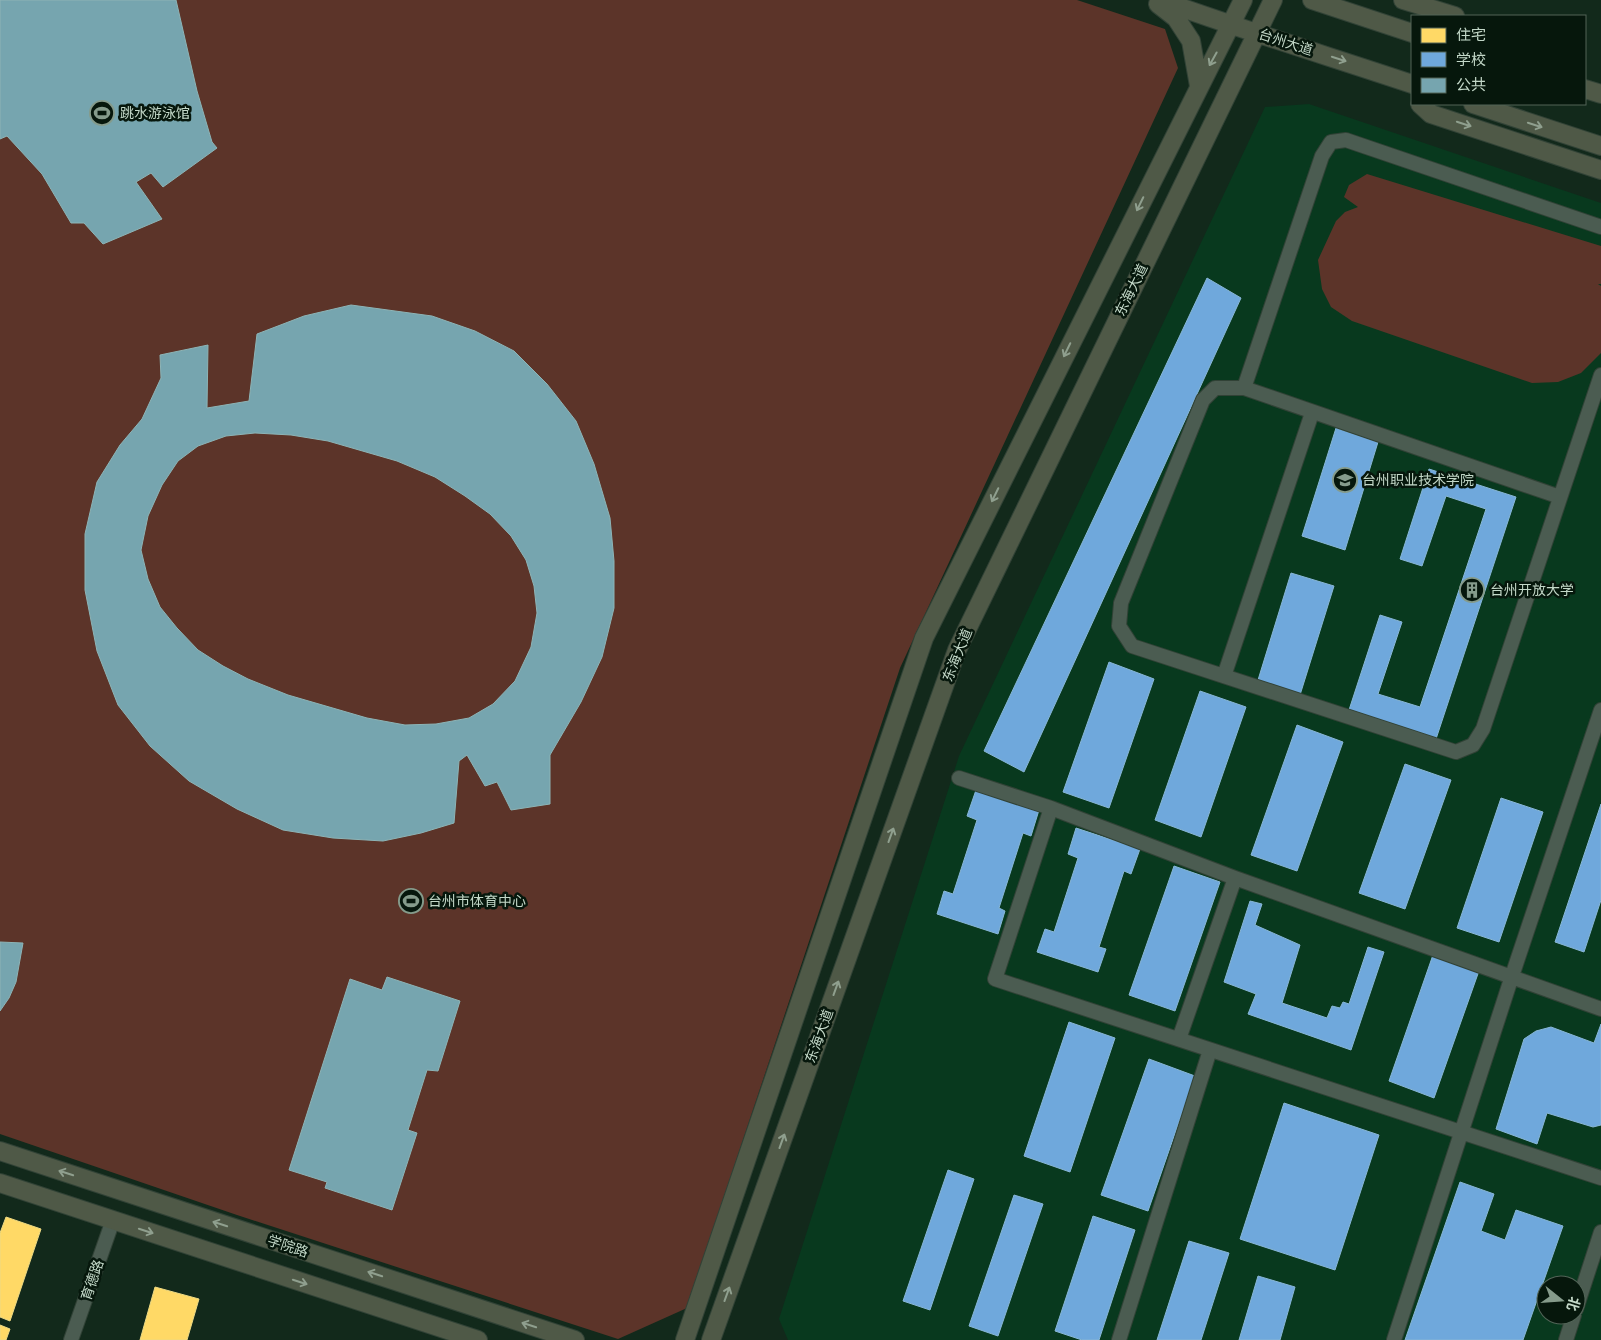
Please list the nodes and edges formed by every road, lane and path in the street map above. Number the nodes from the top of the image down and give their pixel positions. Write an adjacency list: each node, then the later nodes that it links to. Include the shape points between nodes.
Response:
1 (1154, 0): 13 (main road, via 1176,18 1191,41)
2 (1160, 0): 8 (main road, 台州大道)
3 (1243, 0): 8 (main road, 东海大道)
4 (1273, 0): 9 (main road, 东海大道)
5 (1312, 0): 10 (main road)
6 (1403, 0): 7 (main road)
7 (1452, 15)
8 (1231, 26): 9 (main road, 台州大道); 13 (main road, 东海大道, one-way to 13)
9 (1259, 33): 11 (main road, 台州大道, one-way to 11); 47 (main road, 东海大道, one-way to 9, via 957,650 1204,139)
10 (1411, 33)
11 (1389, 76): 12 (main road, 台州大道); 16 (main road)
12 (1411, 84)
13 (1199, 86): 46 (main road, 东海大道, one-way to 46, via 924,638)
14 (1586, 89): 15 (main road)
15 (1601, 94)
16 (1411, 96)
17 (1421, 105): 20 (main road, one-way to 20, via 1431,114)
18 (1475, 105): 19 (main road, one-way to 19)
19 (1601, 146)
20 (1601, 170)
21 (1601, 227): 23 (street, via 1346,140 1331,142 1322,156)
22 (1601, 375): 25 (street)
23 (1244, 388): 24 (street); 26 (street, via 1215,388 1203,400 1121,603 1119,626 1132,646)
24 (1312, 412): 25 (street); 26 (street)
25 (1560, 498): 26 (street, via 1483,729 1473,745 1456,752)
26 (1224, 676)
27 (1601, 710): 31 (street)
28 (959, 778): 29 (street)
29 (1051, 808): 30 (street); 33 (street, via 995,979)
30 (1234, 878): 31 (street); 33 (street)
31 (1512, 976): 32 (street); 35 (street)
32 (1601, 1009)
33 (1179, 1039): 34 (street)
34 (1210, 1050): 35 (street); 48 (street)
35 (1462, 1133): 37 (street); 49 (street)
36 (0, 1151): 45 (main road, 学院路, one-way to 36)
37 (1601, 1178)
38 (0, 1183): 39 (main road)
39 (112, 1220): 43 (street, 育德路); 44 (main road, one-way to 44)
40 (1601, 1232): 41 (street)
41 (1586, 1278)
42 (1571, 1325): 50 (street)
43 (71, 1340)
44 (478, 1340)
45 (575, 1340)
46 (685, 1340)
47 (710, 1340)
48 (1119, 1340)
49 (1394, 1340)
50 (1566, 1340)

